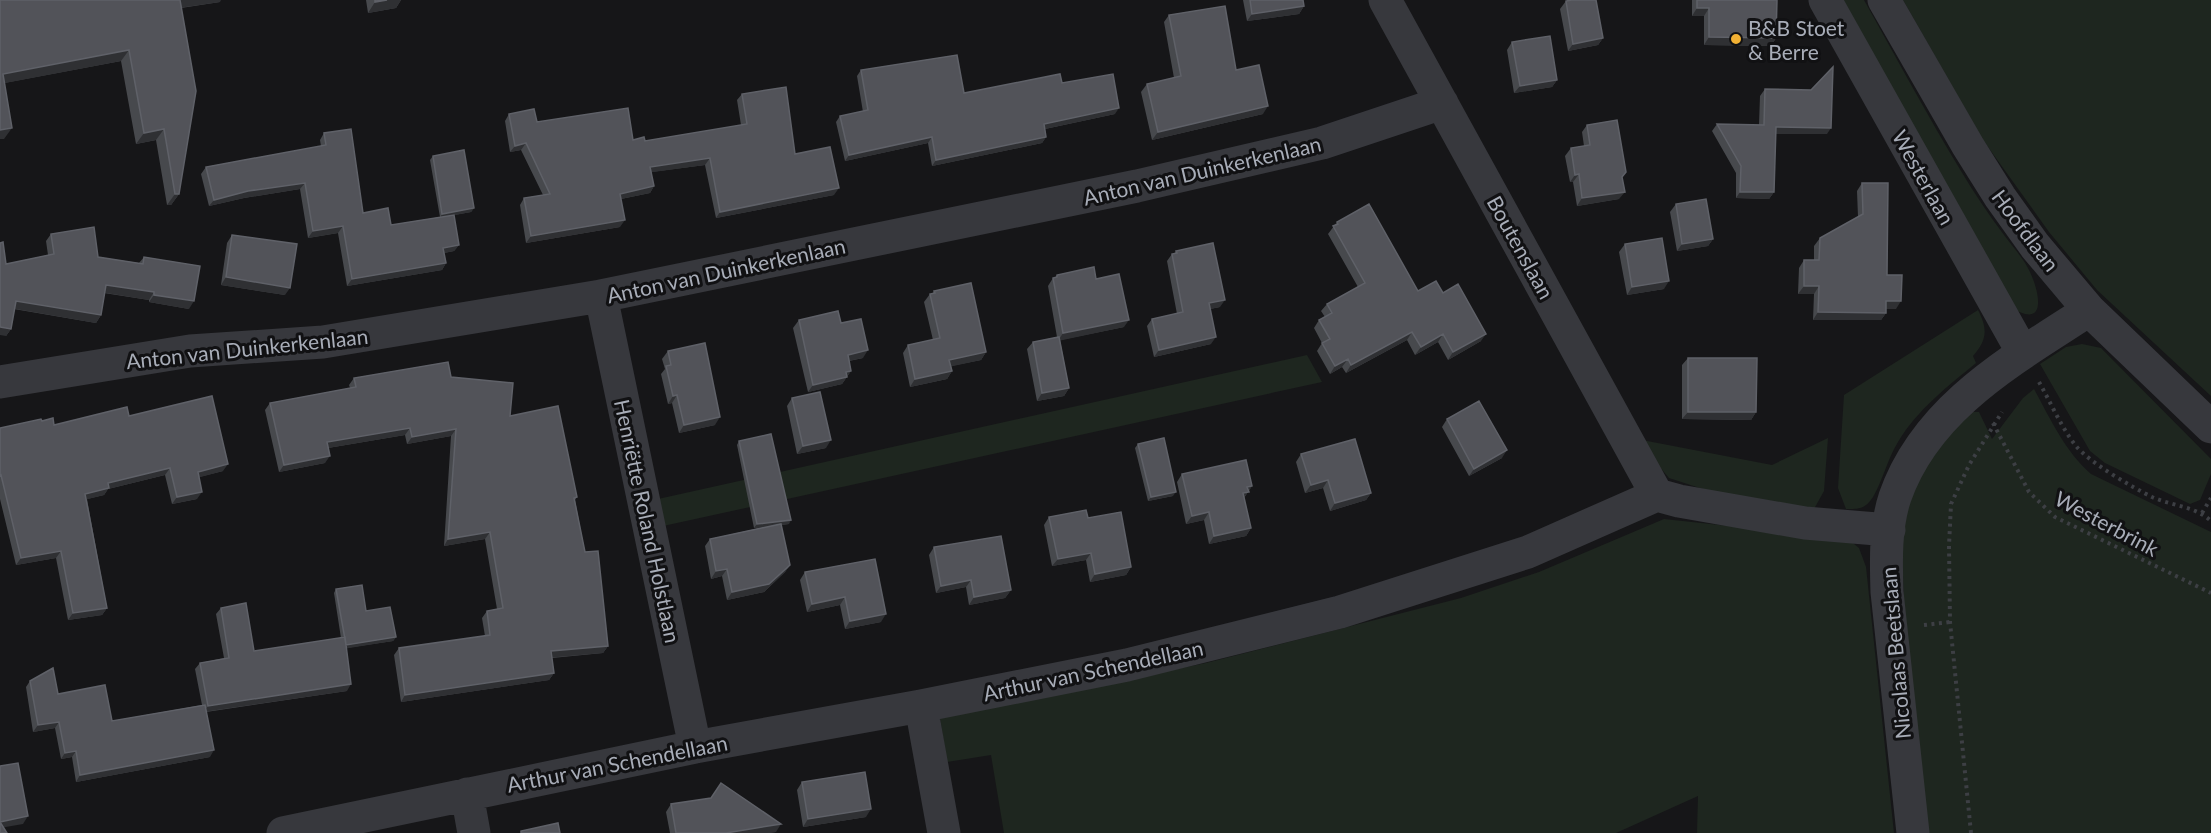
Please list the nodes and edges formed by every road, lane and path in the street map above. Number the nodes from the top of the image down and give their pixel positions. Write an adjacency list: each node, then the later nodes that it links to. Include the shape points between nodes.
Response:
1 (1385, 0): 4 (street, Boutenslaan)
2 (1825, 0): 7 (street, Westerlaan)
3 (1884, 0): 6 (street, Hoofdlaan, via 2000,197)
4 (1442, 103): 5 (street, Anton van Duinkerkenlaan, via 1322,144); 10 (street, Boutenslaan)
5 (601, 296): 8 (street, Anton van Duinkerkenlaan, via 323,342 190,351); 17 (street, Henriëtte Roland Holstlaan)
6 (2089, 310): 7 (street, Nicolaas Beetslaan); 9 (street, Hoofdlaan)
7 (2023, 354): 12 (path, via 2071,439 2084,453 2146,494); 14 (street, Nicolaas Beetslaan, via 1972,390 1934,428 1906,470)
8 (0, 382)
9 (2211, 427)
10 (1657, 495): 14 (street, via 1805,523); 16 (street, Arthur van Schendellaan, via 1528,552 1340,612 1127,665)
11 (2211, 498): 12 (path)
12 (2202, 513): 13 (path)
13 (2211, 521)
14 (1889, 530): 22 (street, Nicolaas Beetslaan, via 1887,592)
15 (2211, 593): 23 (path, Westerbrink, via 2055,517 2029,492 1993,424 1950,504 1950,622)
16 (921, 706): 17 (street, Arthur van Schendellaan); 21 (street)
17 (695, 747): 18 (street, Arthur van Schendellaan)
18 (466, 794): 19 (street, Arthur van Schendellaan); 20 (street)
19 (283, 833)
20 (474, 833)
21 (944, 833)
22 (1912, 833)
23 (1971, 833)

